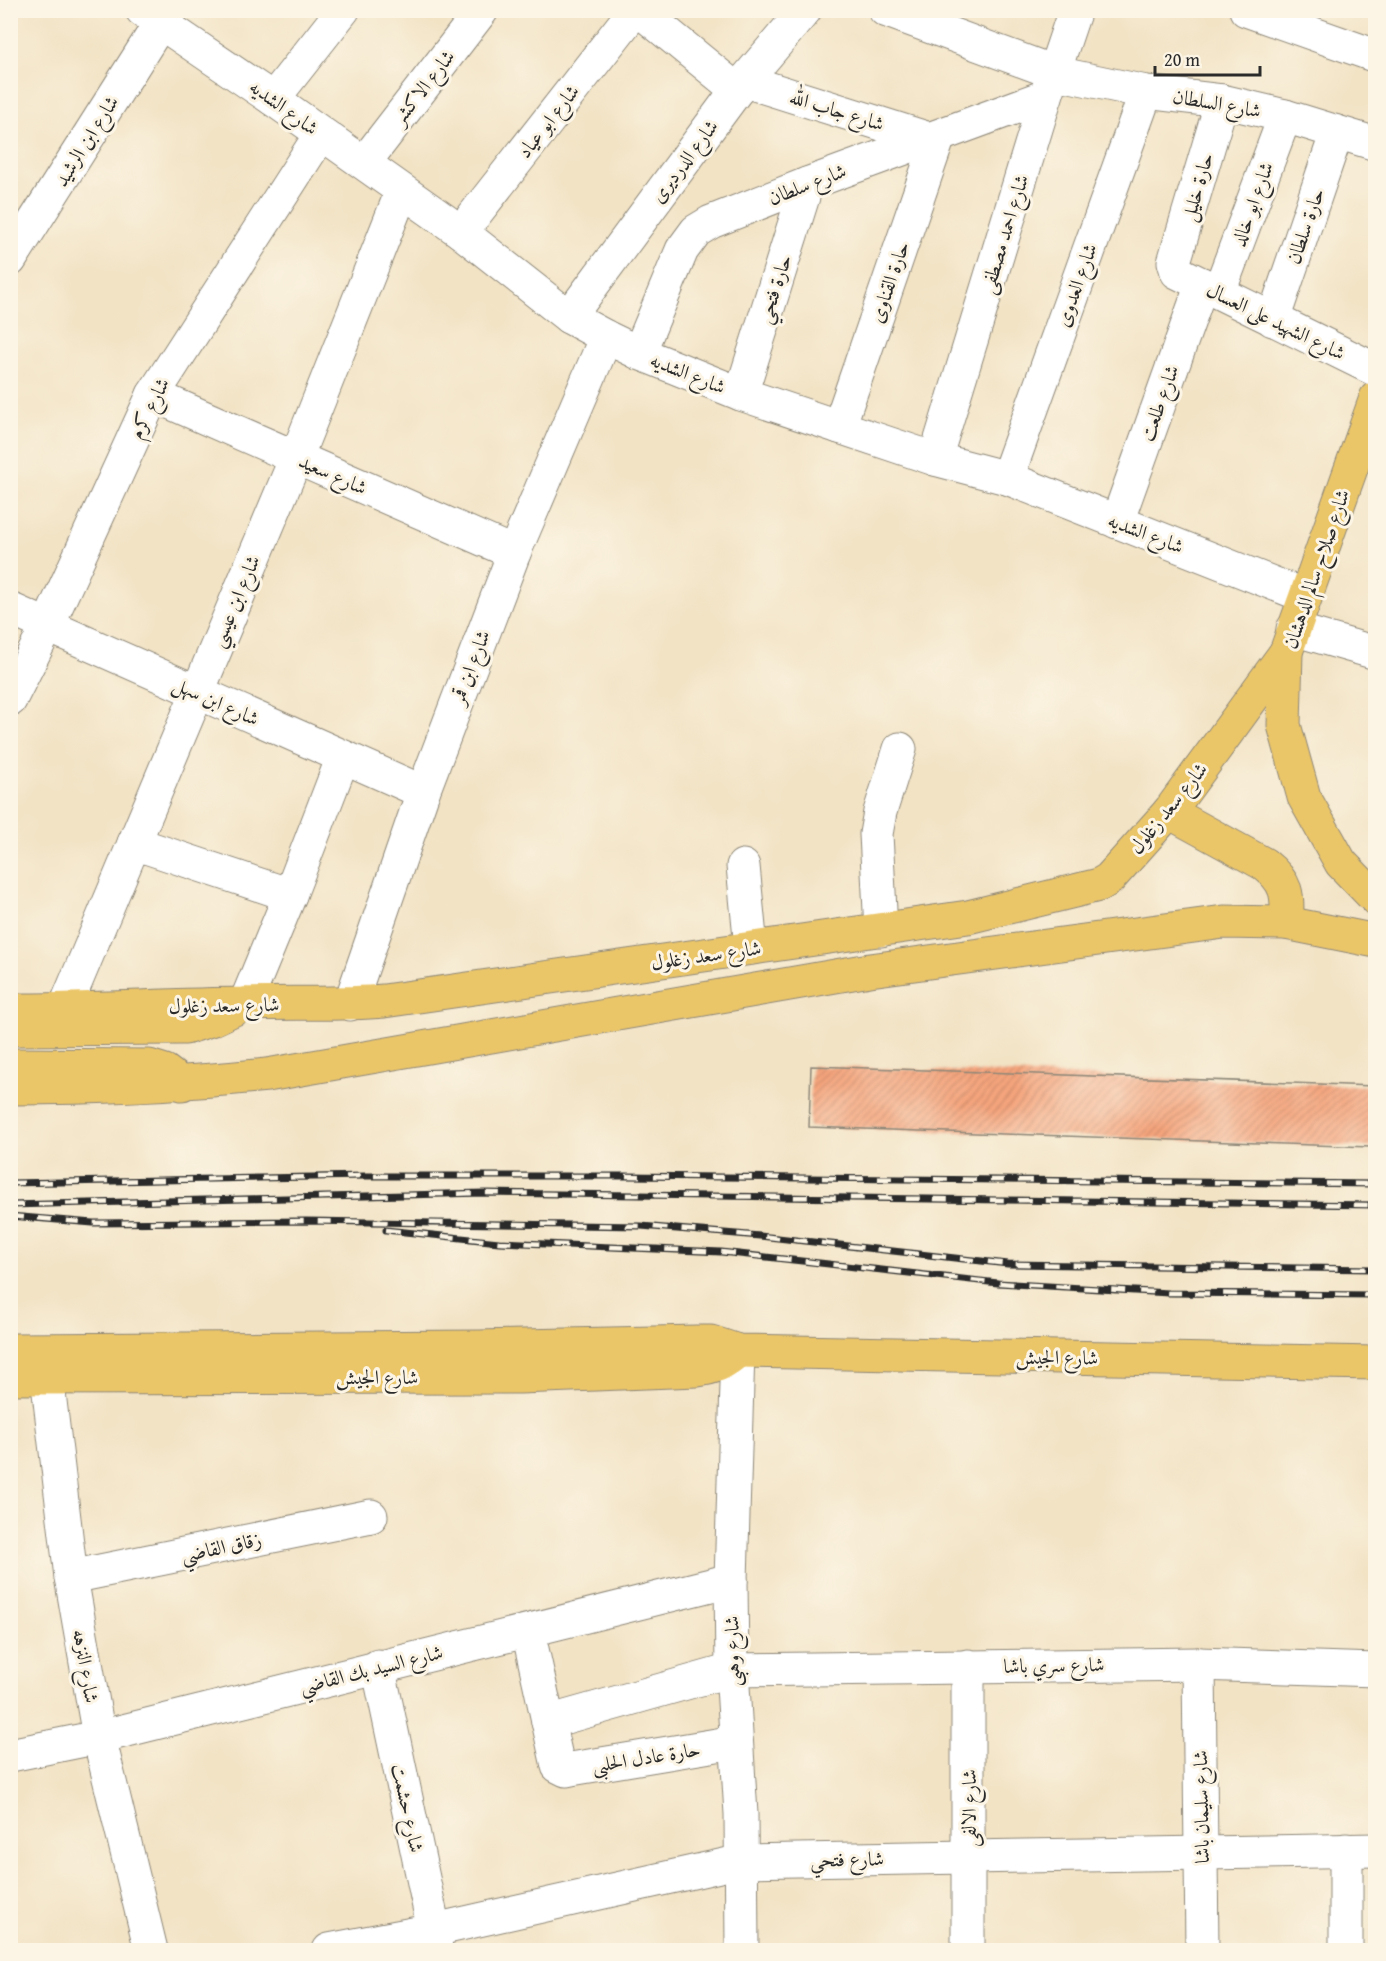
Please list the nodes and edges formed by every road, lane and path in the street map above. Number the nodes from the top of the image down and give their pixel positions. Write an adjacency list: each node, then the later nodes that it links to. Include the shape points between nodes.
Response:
1 (343, 10): 14 (street)
2 (482, 10): 21 (street, شارع الاكشر)
3 (635, 10): 24 (street, شارع ابو عياد)
4 (639, 10): 12 (street)
5 (805, 10): 12 (street, شارع الدرديرى)
6 (885, 10): 11 (street, شارع السلطان)
7 (1075, 10): 11 (street, شارع احمد مصطفى)
8 (1246, 10): 10 (street)
9 (158, 14): 14 (street, شارع الشديه); 25 (street, شارع ابن الرشيد)
10 (1376, 56)
11 (1051, 85): 13 (street, شارع السلطان); 19 (street, شارع سلطان); 37 (street, شارع احمد مصطفى)
12 (741, 86): 19 (street, شارع جاب الله); 27 (street, شارع الدرديرى)
13 (1146, 92): 15 (street, شارع السلطان); 38 (street, شارع العدوى)
14 (273, 99): 18 (street, شارع الشديه)
15 (1222, 102): 16 (street, شارع السلطان); 26 (street, حارة خليل, via 1174,261)
16 (1285, 116): 17 (street, شارع السلطان); 26 (street, شارع ابو خالد)
17 (1337, 132): 20 (street, شارع السلطان); 28 (street, حارة سلطان)
18 (321, 134): 21 (street, شارع الشديه); 33 (street, شارع كرم)
19 (934, 137): 22 (street, شارع سلطان); 35 (street, حارة القناوى)
20 (1376, 144)
21 (364, 163): 23 (street, شارع الشديه)
22 (807, 184): 30 (street, شارع سلطان, via 696,231 682,250); 32 (street, حارة فتحي)
23 (402, 191): 24 (street, شارع الشديه); 36 (street, شارع ابن عيسي)
24 (461, 232): 27 (street, شارع الشديه)
25 (10, 260)
26 (1200, 283): 28 (street, شارع الشهيد على العسال); 39 (street, شارع طلعت)
27 (569, 317): 29 (street, شارع الشديه)
28 (1273, 320): 31 (street, شارع الشهيد على العسال)
29 (606, 337): 30 (street, شارع الشديه); 40 (street, شارع ابن قمر)
30 (639, 353): 32 (street, شارع الشديه)
31 (1376, 370)
32 (741, 394): 35 (street, شارع الشديه)
33 (153, 395): 36 (street, شارع سعيد); 43 (street, شارع كرم)
34 (1376, 398): 41 (main road, شارع صلاح سالم الدهشان)
35 (839, 428): 37 (street, شارع الشديه)
36 (296, 458): 40 (street, شارع سعيد); 46 (street, شارع ابن عيسي)
37 (935, 459): 38 (street, شارع الشديه)
38 (1006, 478): 39 (street, شارع الشديه)
39 (1117, 522): 41 (street, شارع الشديه)
40 (514, 553): 50 (street, شارع ابن قمر)
41 (1305, 596): 44 (main road, شارع صلاح سالم الدهشان)
42 (10, 609): 43 (street, شارع ابن سهل)
43 (47, 627): 46 (street, شارع ابن سهل); 47 (street, شارع كرم)
44 (1289, 640): 45 (street); 51 (main road, شارع سعد زغلول); 55 (main road, شارع صلاح سالم الدهشان, via 1284,724 1304,797 1341,863)
45 (1376, 654)
46 (196, 693): 49 (street, شارع ابن سهل); 52 (street, شارع ابن عيسي)
47 (10, 700)
48 (900, 749): 57 (street, via 879,812 876,834)
49 (343, 758): 50 (street, شارع ابن سهل); 54 (street)
50 (423, 792): 61 (street, شارع ابن قمر)
51 (1169, 812): 56 (main road, via 1278,875 1286,890); 57 (main road, شارع سعد زغلول, via 1109,879 1099,885 969,917)
52 (134, 843): 54 (street); 63 (street, شارع ابن عيسي)
53 (743, 866): 59 (street)
54 (290, 895): 60 (street)
55 (1376, 899)
56 (1286, 923): 58 (main road); 66 (main road, via 1224,922 881,969 348,1062)
57 (881, 930): 59 (main road, شارع سعد زغلول)
58 (1376, 941)
59 (751, 948): 61 (main road, شارع سعد زغلول)
60 (245, 1004): 61 (main road, شارع سعد زغلول); 63 (main road, شارع سعد زغلول); 64 (main road, via 185,1028)
61 (350, 1004)
62 (10, 1010): 63 (main road, شارع سعد زغلول)
63 (64, 1010)
64 (10, 1029)
65 (10, 1065): 66 (main road, via 149,1066 165,1071)
66 (182, 1084): 67 (main road)
67 (10, 1088)
68 (10, 1350): 69 (main road, شارع الجيش, via 704,1342)
69 (738, 1351): 70 (main road, شارع الجيش); 71 (main road, شارع الجيش, via 726,1362 697,1370 520,1377); 75 (street, شارع وهبى)
70 (1376, 1363)
71 (47, 1376): 72 (main road, شارع الجيش); 74 (street, شارع النزهه)
72 (10, 1378)
73 (371, 1516): 74 (street, زقاق القاضي)
74 (70, 1577): 83 (street, شارع النزهه)
75 (731, 1580): 76 (street, شارع السيد بك القاضي); 80 (street, شارع وهبى)
76 (528, 1631): 78 (street, شارع السيد بك القاضي); 82 (street)
77 (1199, 1664): 79 (street, شارع سري باشا); 81 (street, شارع سري باشا); 87 (street, شارع سليمان باشا)
78 (378, 1666): 83 (street, شارع السيد بك القاضي); 90 (street, شارع حشمت)
79 (968, 1666): 80 (street, شارع سري باشا); 88 (street, شارع الالفى)
80 (732, 1670): 82 (street, شارع سري باشا); 84 (street, شارع وهبى)
81 (1376, 1670)
82 (548, 1722): 84 (street, حارة عادل الحلبى, via 558,1766 566,1770)
83 (99, 1737): 85 (street, شارع السيد بك القاضي); 91 (street, شارع النزهه)
84 (735, 1742): 89 (street, شارع وهبى)
85 (10, 1755)
86 (1361, 1850): 87 (street, شارع فتحي); 96 (street)
87 (1201, 1853): 88 (street, شارع فتحي); 95 (street, شارع سليمان باشا)
88 (969, 1857): 89 (street, شارع فتحي); 94 (street, شارع الالفى)
89 (742, 1861): 90 (street, شارع فتحي); 93 (street, شارع وهبى)
90 (435, 1940): 92 (street, شارع فتحي)
91 (151, 1950)
92 (329, 1950)
93 (742, 1950)
94 (968, 1950)
95 (1202, 1950)
96 (1346, 1950)

